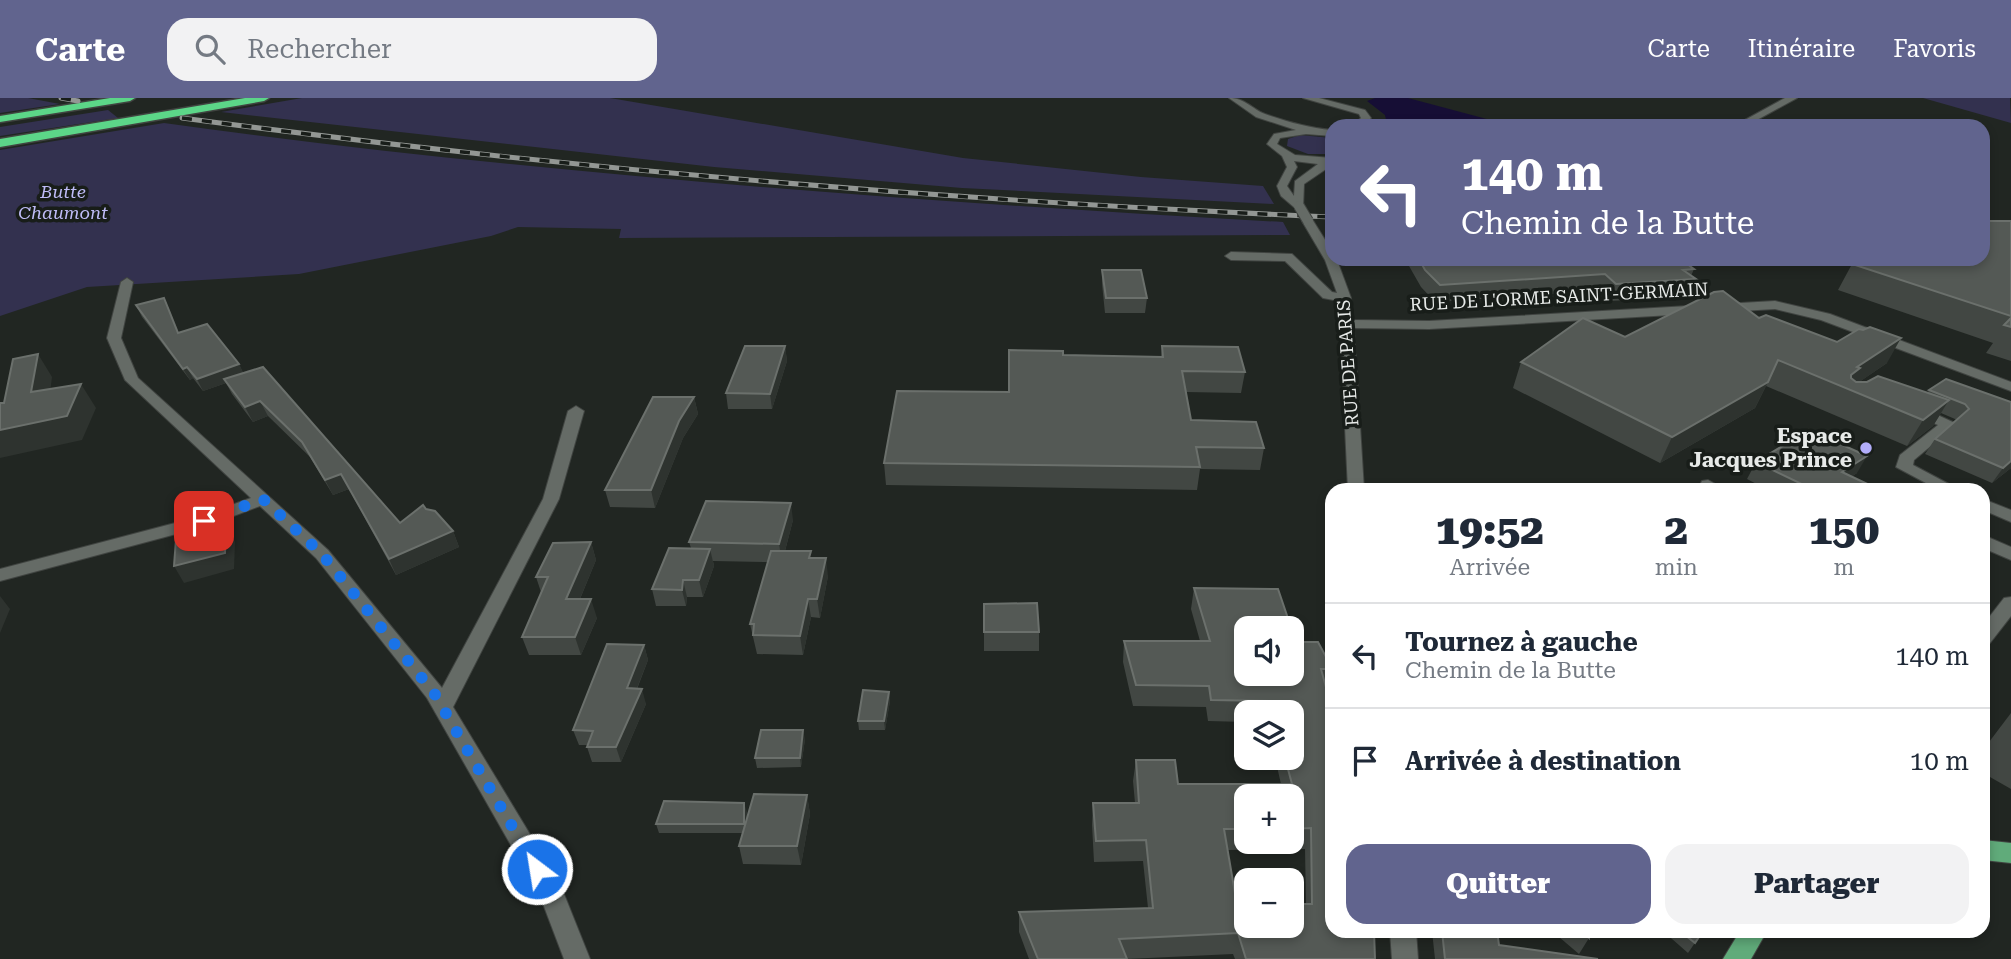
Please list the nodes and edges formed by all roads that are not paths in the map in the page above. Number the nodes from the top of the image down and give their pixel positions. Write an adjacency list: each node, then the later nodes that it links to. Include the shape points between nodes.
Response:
1 (130, 98): 7 (highway)
2 (264, 98): 13 (highway)
3 (1234, 98): 10 (street, via 1259,115)
4 (1308, 98): 8 (street, via 1362,112)
5 (1792, 98): 9 (street)
6 (1221, 100): 12 (street)
7 (0, 119)
8 (1365, 119)
9 (1752, 119)
10 (1318, 131): 11 (street); 12 (street)
11 (1325, 132)
12 (1277, 136): 14 (street, via 1272,144)
13 (0, 143)
14 (1286, 155): 15 (street); 17 (street, RUE DE PARIS, via 1292,167 1282,186)
15 (1325, 160)
16 (1325, 164): 17 (street, via 1299,183)
17 (1299, 206): 18 (street, RUE DE PARIS, bridge)
18 (1325, 250)
19 (1231, 256): 22 (street, via 1288,257 1328,296)
20 (1333, 266): 22 (street, RUE DE PARIS, bridge)
21 (127, 282): 29 (street, via 114,338 132,380)
22 (1345, 298): 23 (street, RUE DE PARIS)
23 (1346, 324): 24 (street, RUE DE L'ORME SAINT-GERMAIN, via 1429,325 1774,305 1825,317); 27 (street, RUE DE PARIS)
24 (2011, 387)
25 (1902, 404): 28 (street, via 1950,424 1906,458 1904,467)
26 (576, 411): 37 (street, via 551,499)
27 (1356, 483)
28 (1937, 483)
29 (263, 499): 34 (street, via 204,521); 37 (street, via 322,554)
30 (1990, 507): 31 (street)
31 (2011, 517)
32 (1990, 544): 33 (street)
33 (2011, 554)
34 (0, 575)
35 (2011, 603): 36 (street)
36 (1990, 629)
37 (442, 707): 42 (street, via 551,892)
38 (1990, 851): 39 (main road)
39 (2011, 853)
40 (1404, 938): 43 (street)
41 (1750, 938): 44 (main road)
42 (577, 959)
43 (1405, 959)
44 (1736, 959)

